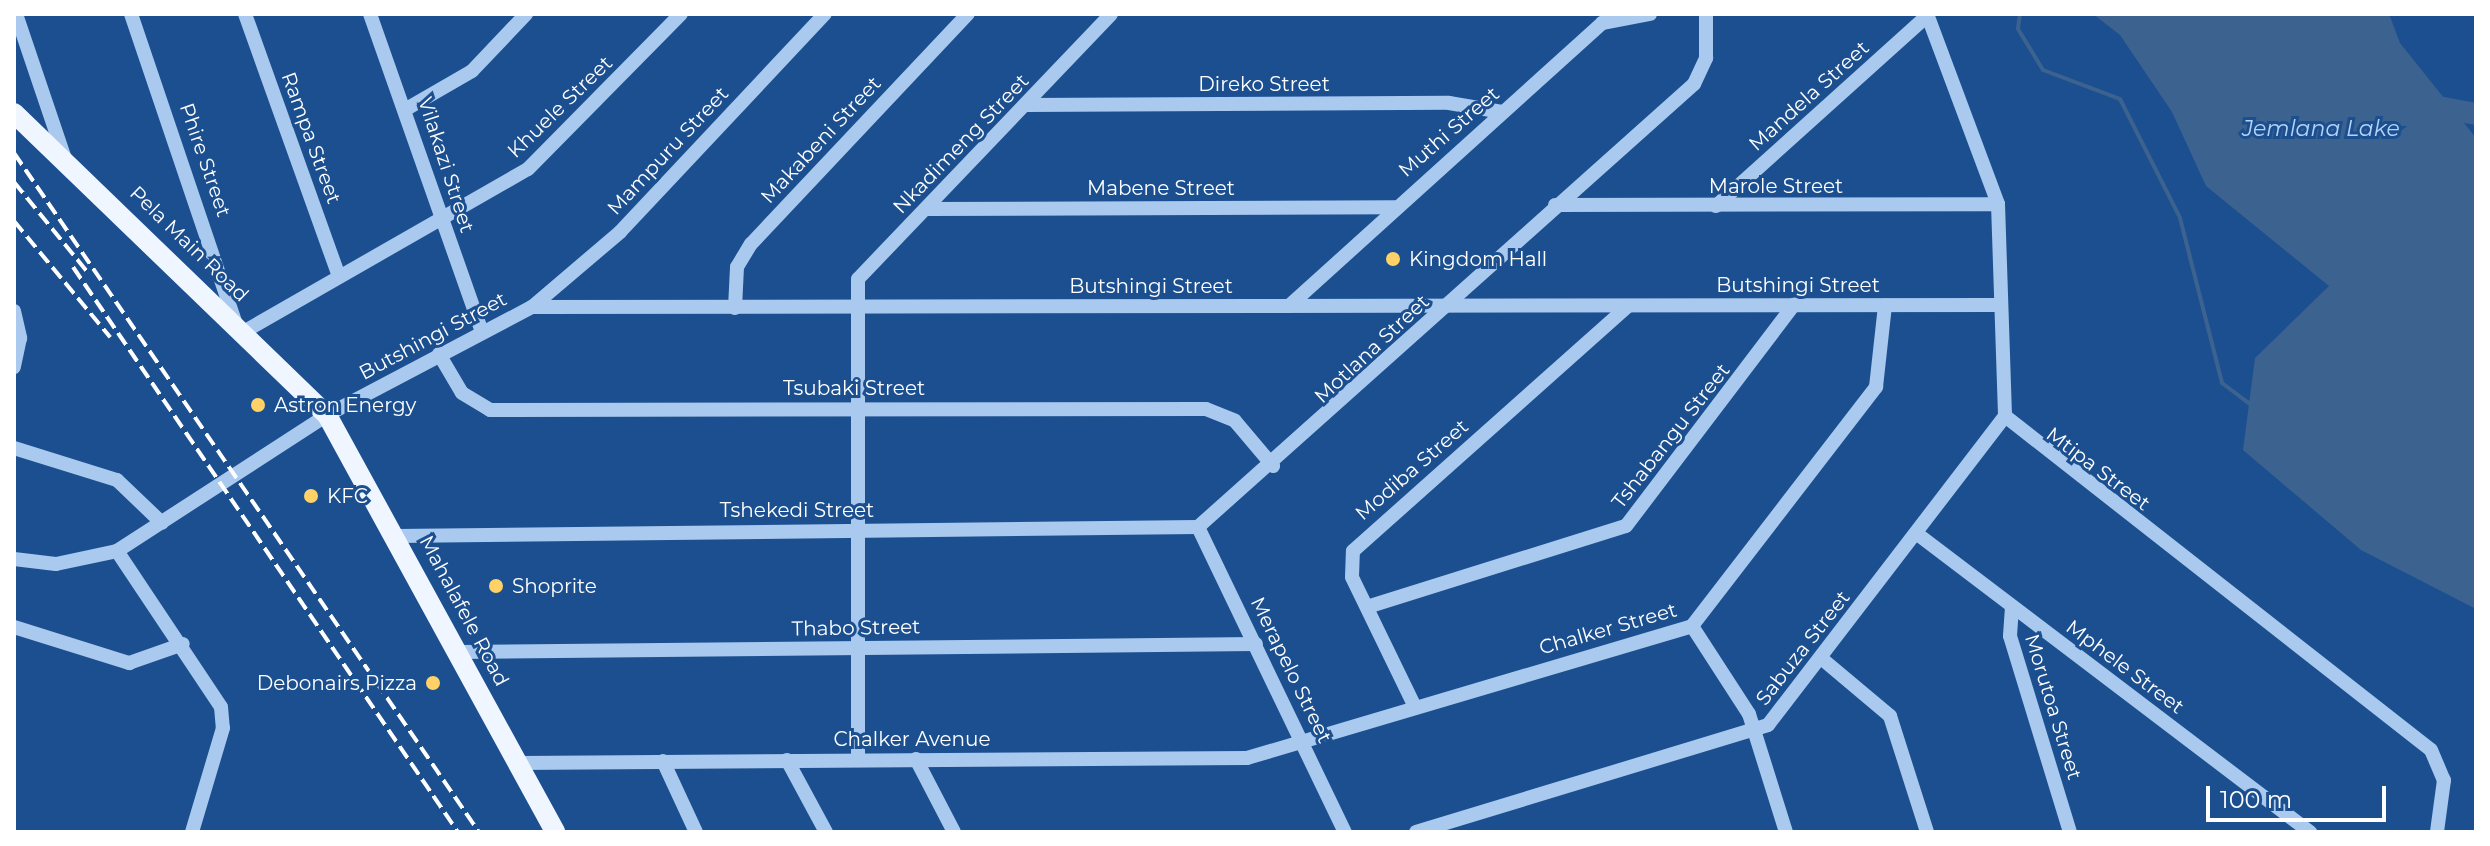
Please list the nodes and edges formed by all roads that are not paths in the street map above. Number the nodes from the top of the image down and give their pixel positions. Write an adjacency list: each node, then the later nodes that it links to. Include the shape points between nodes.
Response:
1 (16, 14): 18 (street)
2 (131, 14): 36 (street, Phire Street)
3 (245, 14): 25 (street, Rampa Street)
4 (370, 14): 15 (street, Vilakazi Street)
5 (526, 14): 15 (street, via 472,71)
6 (681, 14): 24 (street, Khuele Street, via 534,164)
7 (825, 14): 32 (street, Mampuru Street, via 620,232)
8 (968, 14): 34 (street, Makabeni Street, via 751,244 737,267)
9 (1111, 14): 14 (street, Nkadimeng Street)
10 (1650, 14): 13 (street, Muthi Street)
11 (1706, 14): 20 (street, Motlana Street, via 1706,58 1694,84)
12 (1928, 14): 19 (street); 21 (street, Mandela Street)
13 (1599, 19): 16 (street, Muthi Street)
14 (1025, 105): 16 (street, Direko Street, via 1449,103); 23 (street, Nkadimeng Street)
15 (408, 108): 24 (street, Vilakazi Street)
16 (1502, 112): 22 (street, Muthi Street)
17 (14, 113): 18 (main road, Pela Main Road)
18 (65, 159): 36 (main road, Pela Main Road)
19 (1998, 204): 21 (street, Marole Street); 29 (street)
20 (1555, 205): 21 (street, Marole Street); 26 (street, Motlana Street)
21 (1716, 206)
22 (1395, 207): 23 (street, Mabene Street); 31 (street, Muthi Street)
23 (928, 209): 30 (street, Nkadimeng Street, via 858,279)
24 (440, 214): 25 (street, Khuele Street); 37 (street, Vilakazi Street)
25 (339, 276): 36 (street, Khuele Street)
26 (1449, 304): 31 (street, Butshingi Street); 33 (street, Butshingi Street); 44 (street, Motlana Street)
27 (1794, 305): 28 (street, Butshingi Street); 33 (street, Butshingi Street); 52 (street, Tshabangu Street, via 1626,526)
28 (1885, 305): 29 (street, Butshingi Street); 54 (street, Chalker Street, via 1876,387)
29 (2001, 305): 42 (street)
30 (855, 306): 31 (street, Butshingi Street); 34 (street, Butshingi Street); 40 (street, Nkadimeng Street)
31 (1289, 306)
32 (532, 307): 34 (street, Butshingi Street); 37 (street, Butshingi Street)
33 (1627, 307): 52 (street, Modiba Street, via 1359,543 1349,567)
34 (735, 308)
35 (14, 313): 39 (street)
36 (240, 326): 41 (main road, Pela Main Road)
37 (481, 329): 38 (street, Butshingi Street)
38 (439, 354): 40 (street, Tsubaki Street, via 462,393 490,410); 41 (street, Butshingi Street)
39 (14, 367)
40 (856, 410): 44 (street, Tsubaki Street, via 1206,409 1235,421); 47 (street, Nkadimeng Street)
41 (327, 415): 45 (street, Butshingi Street); 49 (main road, Mahalafele Road)
42 (2005, 416): 48 (street, Sabuza Street); 81 (street, Mtipa Street, via 2431,750 2444,780)
43 (14, 448): 45 (street, via 117,480)
44 (1273, 466): 46 (street, Motlana Street)
45 (162, 523): 50 (street, Butshingi Street)
46 (1198, 527): 47 (street, Tshekedi Street); 57 (street, Merapelo Street)
47 (857, 529): 49 (street, Tshekedi Street); 58 (street, Nkadimeng Street)
48 (1916, 533): 53 (street, Mphele Street); 60 (street, Sabuza Street)
49 (396, 536): 59 (main road, Mahalafele Road)
50 (117, 551): 51 (street, Butshingi Street, via 56,564); 56 (street)
51 (14, 559)
52 (1367, 607): 61 (street, Modiba Street)
53 (2012, 607): 69 (street, Morutoa Street, via 2010,636); 80 (street, Mphele Street)
54 (1692, 626): 61 (street, Chalker Street); 62 (street)
55 (14, 627): 56 (street, via 129,663)
56 (183, 644): 70 (street, via 214,688 223,728)
57 (1256, 644): 58 (street, Thabo Street); 63 (street, Merapelo Street)
58 (856, 649): 59 (street, Thabo Street); 64 (street, Nkadimeng Street)
59 (458, 652): 68 (main road, Mahalafele Road)
60 (1821, 658): 62 (street, Sabuza Street); 78 (street, via 1890,716)
61 (1415, 707): 63 (street, Chalker Street)
62 (1756, 732): 76 (street, Sabuza Street); 77 (street)
63 (1304, 742): 65 (street, Chalker Avenue, via 1237,759); 75 (street, Merapelo Street)
64 (858, 759): 65 (street, Chalker Avenue); 66 (street, Chalker Avenue)
65 (916, 759): 74 (street)
66 (787, 760): 67 (street, Chalker Avenue); 73 (street)
67 (663, 761): 68 (street, Chalker Avenue); 72 (street)
68 (518, 763): 71 (main road, Mahalafele Road)
69 (2068, 825): 79 (street, Morutoa Street)
70 (192, 832)
71 (555, 832)
72 (696, 832)
73 (826, 832)
74 (954, 832)
75 (1345, 832)
76 (1416, 832)
77 (1786, 832)
78 (1927, 832)
79 (2085, 832)
80 (2310, 832)
81 (2437, 832)

